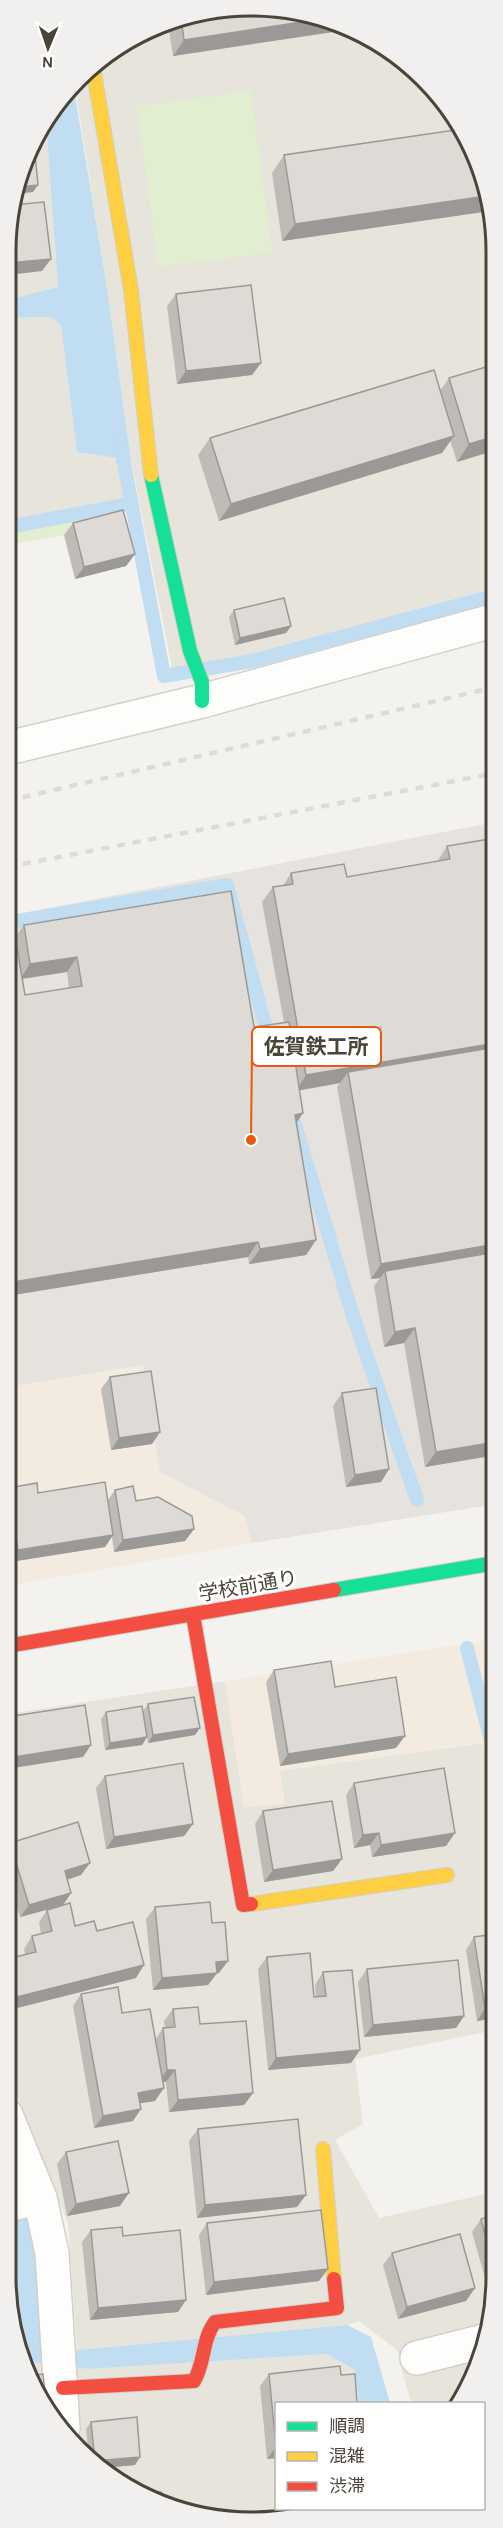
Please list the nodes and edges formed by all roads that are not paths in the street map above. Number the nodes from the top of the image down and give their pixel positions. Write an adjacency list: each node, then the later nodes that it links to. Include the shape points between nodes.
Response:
1 (95, 77): 3 (street, via 131,290 151,475)
2 (486, 622): 3 (street)
3 (202, 691): 4 (street)
4 (16, 746)
5 (486, 1565): 6 (street, 学校前通り)
6 (193, 1615): 7 (street, 学校前通り); 8 (street, via 243,1905)
7 (16, 1644)
8 (447, 1875)
9 (16, 2139): 11 (street)
10 (323, 2149): 15 (street, via 337,2308 216,2322 209,2328 202,2370 194,2381)
11 (40, 2198): 12 (street); 15 (street, via 52,2253)
12 (16, 2203)
13 (476, 2343): 14 (street)
14 (417, 2358)
15 (60, 2365): 16 (street)
16 (62, 2416)

